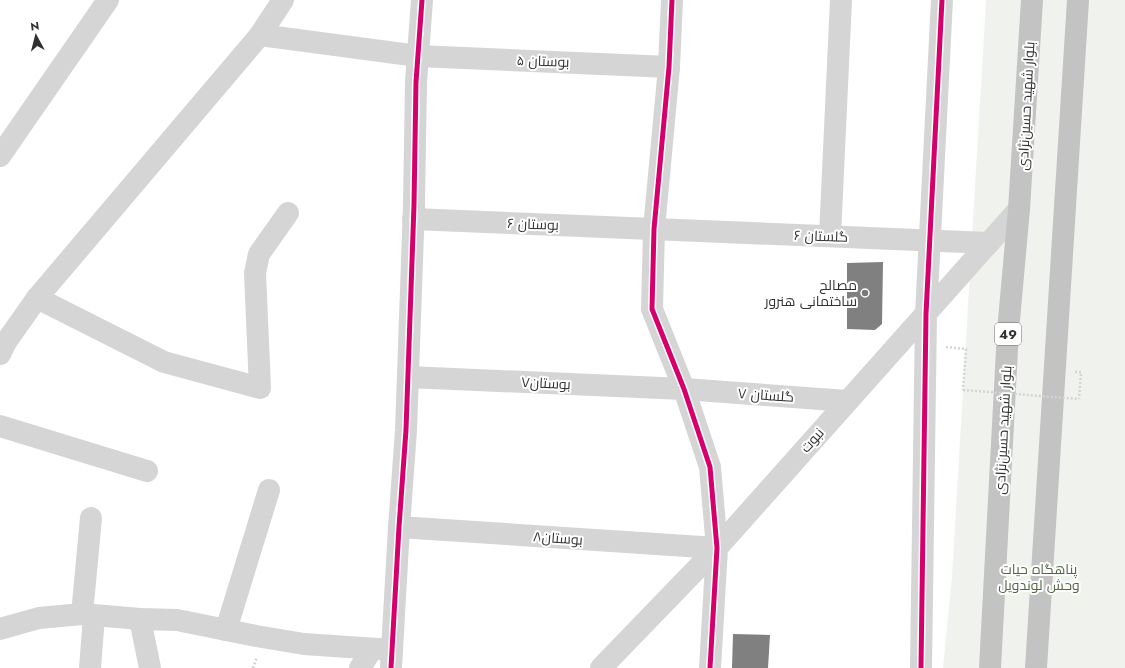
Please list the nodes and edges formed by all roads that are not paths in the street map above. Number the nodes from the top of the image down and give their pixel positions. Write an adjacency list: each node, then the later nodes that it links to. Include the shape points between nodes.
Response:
1 (108, 0): 12 (street)
2 (283, 0): 9 (street)
3 (422, 0): 10 (street)
4 (672, 0): 11 (street)
5 (841, 0): 17 (street)
6 (942, 0): 18 (street)
7 (1032, 0): 13 (highway, بلوار شهید حسین‌نژادی / 49)
8 (1078, 0): 44 (highway)
9 (260, 35): 10 (street, بوستان ۵); 20 (street)
10 (418, 56): 11 (street, بوستان ۵); 15 (street)
11 (669, 67): 16 (street)
12 (0, 156)
13 (1019, 209): 19 (street, نبوت); 43 (highway, بلوار شهید حسین‌نژادی / 49, via 1008,331)
14 (288, 213): 20 (street, via 259,254 255,273 260,388 164,362)
15 (413, 219): 16 (street, بوستان ۶); 23 (street)
16 (654, 229): 17 (street, گلستان ۶); 24 (street, via 652,309)
17 (830, 236): 18 (street, گلستان ۶)
18 (930, 241): 19 (street, گلستان ۶); 21 (street)
19 (989, 243): 21 (street, نبوت)
20 (37, 298): 22 (street)
21 (926, 314): 25 (street, نبوت); 42 (street)
22 (2, 346)
23 (408, 377): 24 (street, بوستان۷); 30 (street)
24 (684, 389): 25 (street, گلستان ۷); 31 (street, via 710,467)
25 (848, 401): 31 (street, نبوت)
26 (0, 426): 27 (street)
27 (147, 471)
28 (269, 490): 35 (street)
29 (92, 518): 32 (street)
30 (399, 527): 31 (street, بوستان۸); 36 (street)
31 (717, 548): 40 (street, نبوت); 41 (street)
32 (88, 615): 33 (street); 34 (street, via 39,618); 37 (street)
33 (140, 619): 35 (street, via 177,620); 38 (street)
34 (0, 630)
35 (226, 630): 36 (street)
36 (385, 656): 39 (street)
37 (90, 668)
38 (150, 668)
39 (360, 668)
40 (601, 668)
41 (710, 668)
42 (921, 668)
43 (990, 668)
44 (1036, 668)

